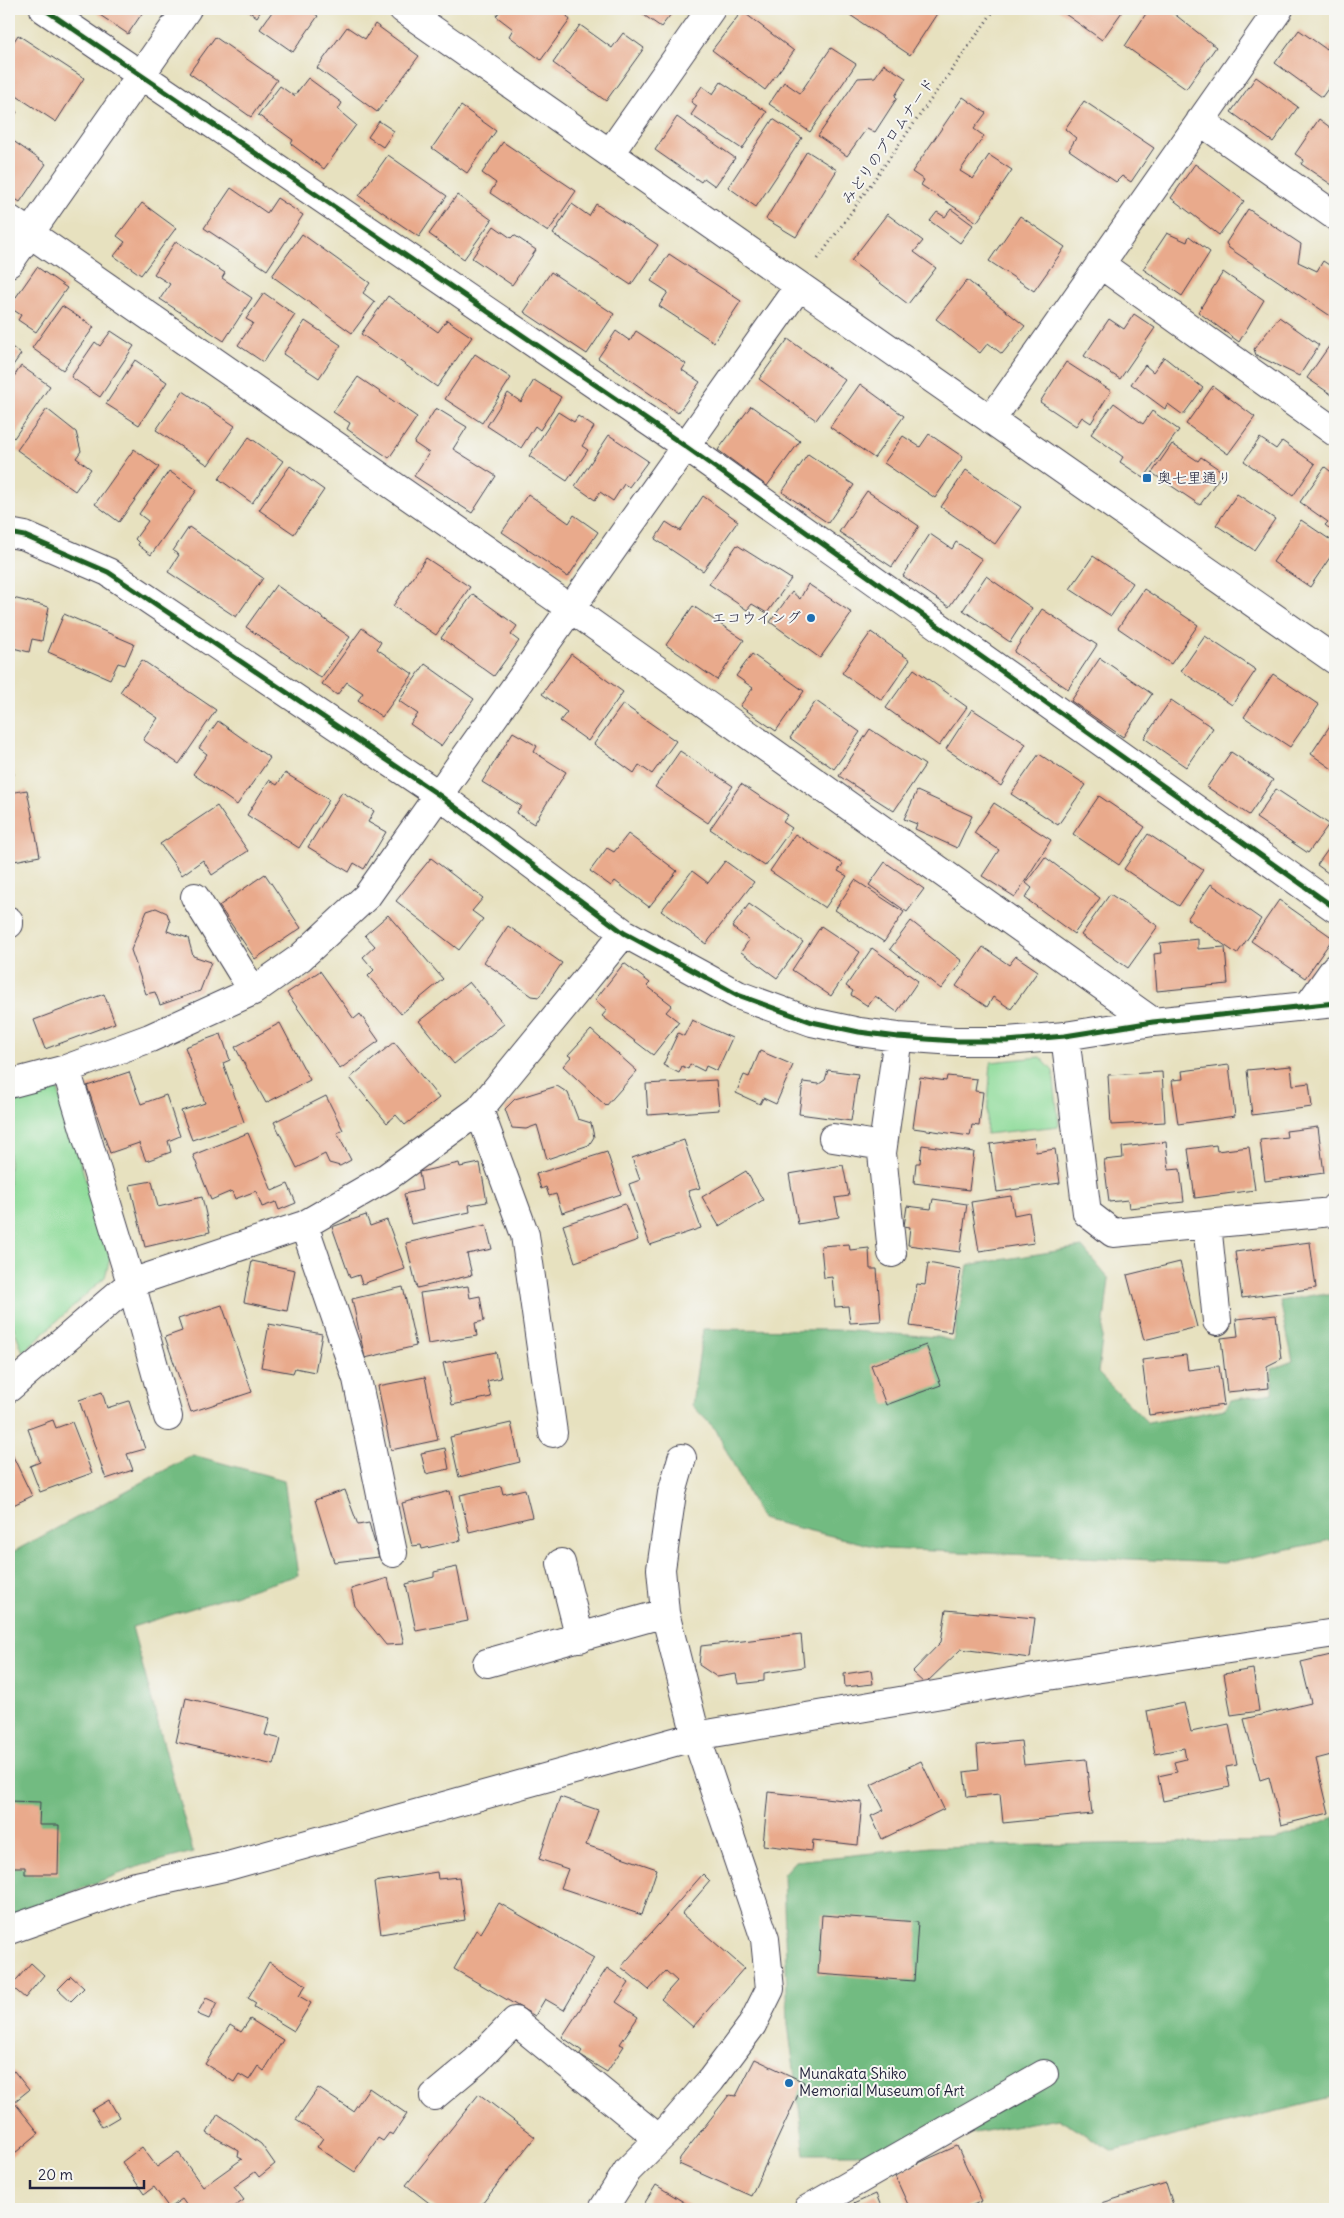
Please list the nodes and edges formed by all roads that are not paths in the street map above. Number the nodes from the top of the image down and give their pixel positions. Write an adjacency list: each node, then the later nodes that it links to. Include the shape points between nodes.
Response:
1 (44, 9): 6 (street)
2 (187, 9): 6 (street)
3 (403, 9): 8 (street)
4 (711, 9): 8 (street)
5 (1279, 9): 7 (street)
6 (141, 75): 10 (street); 16 (street)
7 (1200, 121): 9 (street); 12 (street)
8 (610, 153): 13 (street)
9 (1335, 216)
10 (19, 227): 11 (street); 18 (street)
11 (9, 263)
12 (1100, 264): 14 (street); 15 (street)
13 (799, 286): 14 (street); 16 (street)
14 (991, 420): 19 (street)
15 (1335, 432)
16 (685, 446): 18 (street); 22 (street)
17 (9, 533): 20 (street, via 25,536 108,572)
18 (570, 608): 20 (street); 28 (street)
19 (1335, 660)
20 (439, 795): 23 (street); 25 (street, via 367,896 300,958)
21 (195, 897): 25 (street)
22 (1335, 908)
23 (624, 933): 30 (street, via 738,995 812,1022); 33 (street)
24 (1335, 968): 27 (street)
25 (253, 991): 31 (street, via 150,1038)
26 (1335, 1003): 27 (street)
27 (1308, 1006): 28 (street)
28 (1153, 1022): 29 (street)
29 (1065, 1036): 30 (street, via 1007,1041); 37 (street, via 1088,1213 1113,1233)
30 (898, 1037): 35 (street)
31 (66, 1069): 32 (street); 40 (street)
32 (9, 1084)
33 (479, 1110): 38 (street, via 387,1177); 44 (street, via 525,1235)
34 (833, 1138): 35 (street)
35 (883, 1146): 39 (street)
36 (1335, 1207): 37 (street, via 1332,1212)
37 (1207, 1224): 41 (street)
38 (304, 1225): 40 (street); 46 (street, via 357,1379)
39 (892, 1253)
40 (131, 1283): 42 (street); 43 (street)
41 (1216, 1321)
42 (9, 1388)
43 (168, 1417)
44 (554, 1433)
45 (682, 1458): 48 (street, via 672,1493 661,1569)
46 (393, 1553)
47 (561, 1563): 50 (street)
48 (665, 1613): 50 (street); 52 (street)
49 (1335, 1633): 52 (street, via 1034,1678)
50 (580, 1638): 51 (street)
51 (487, 1663)
52 (696, 1736): 53 (street, via 228,1866 132,1887); 56 (street, via 765,1939 770,1988 752,2025 711,2080)
53 (9, 1930)
54 (1044, 2074): 58 (street)
55 (434, 2096): 56 (street, via 476,2061 515,2021)
56 (659, 2139): 57 (street, via 628,2170)
57 (603, 2209)
58 (808, 2209)

